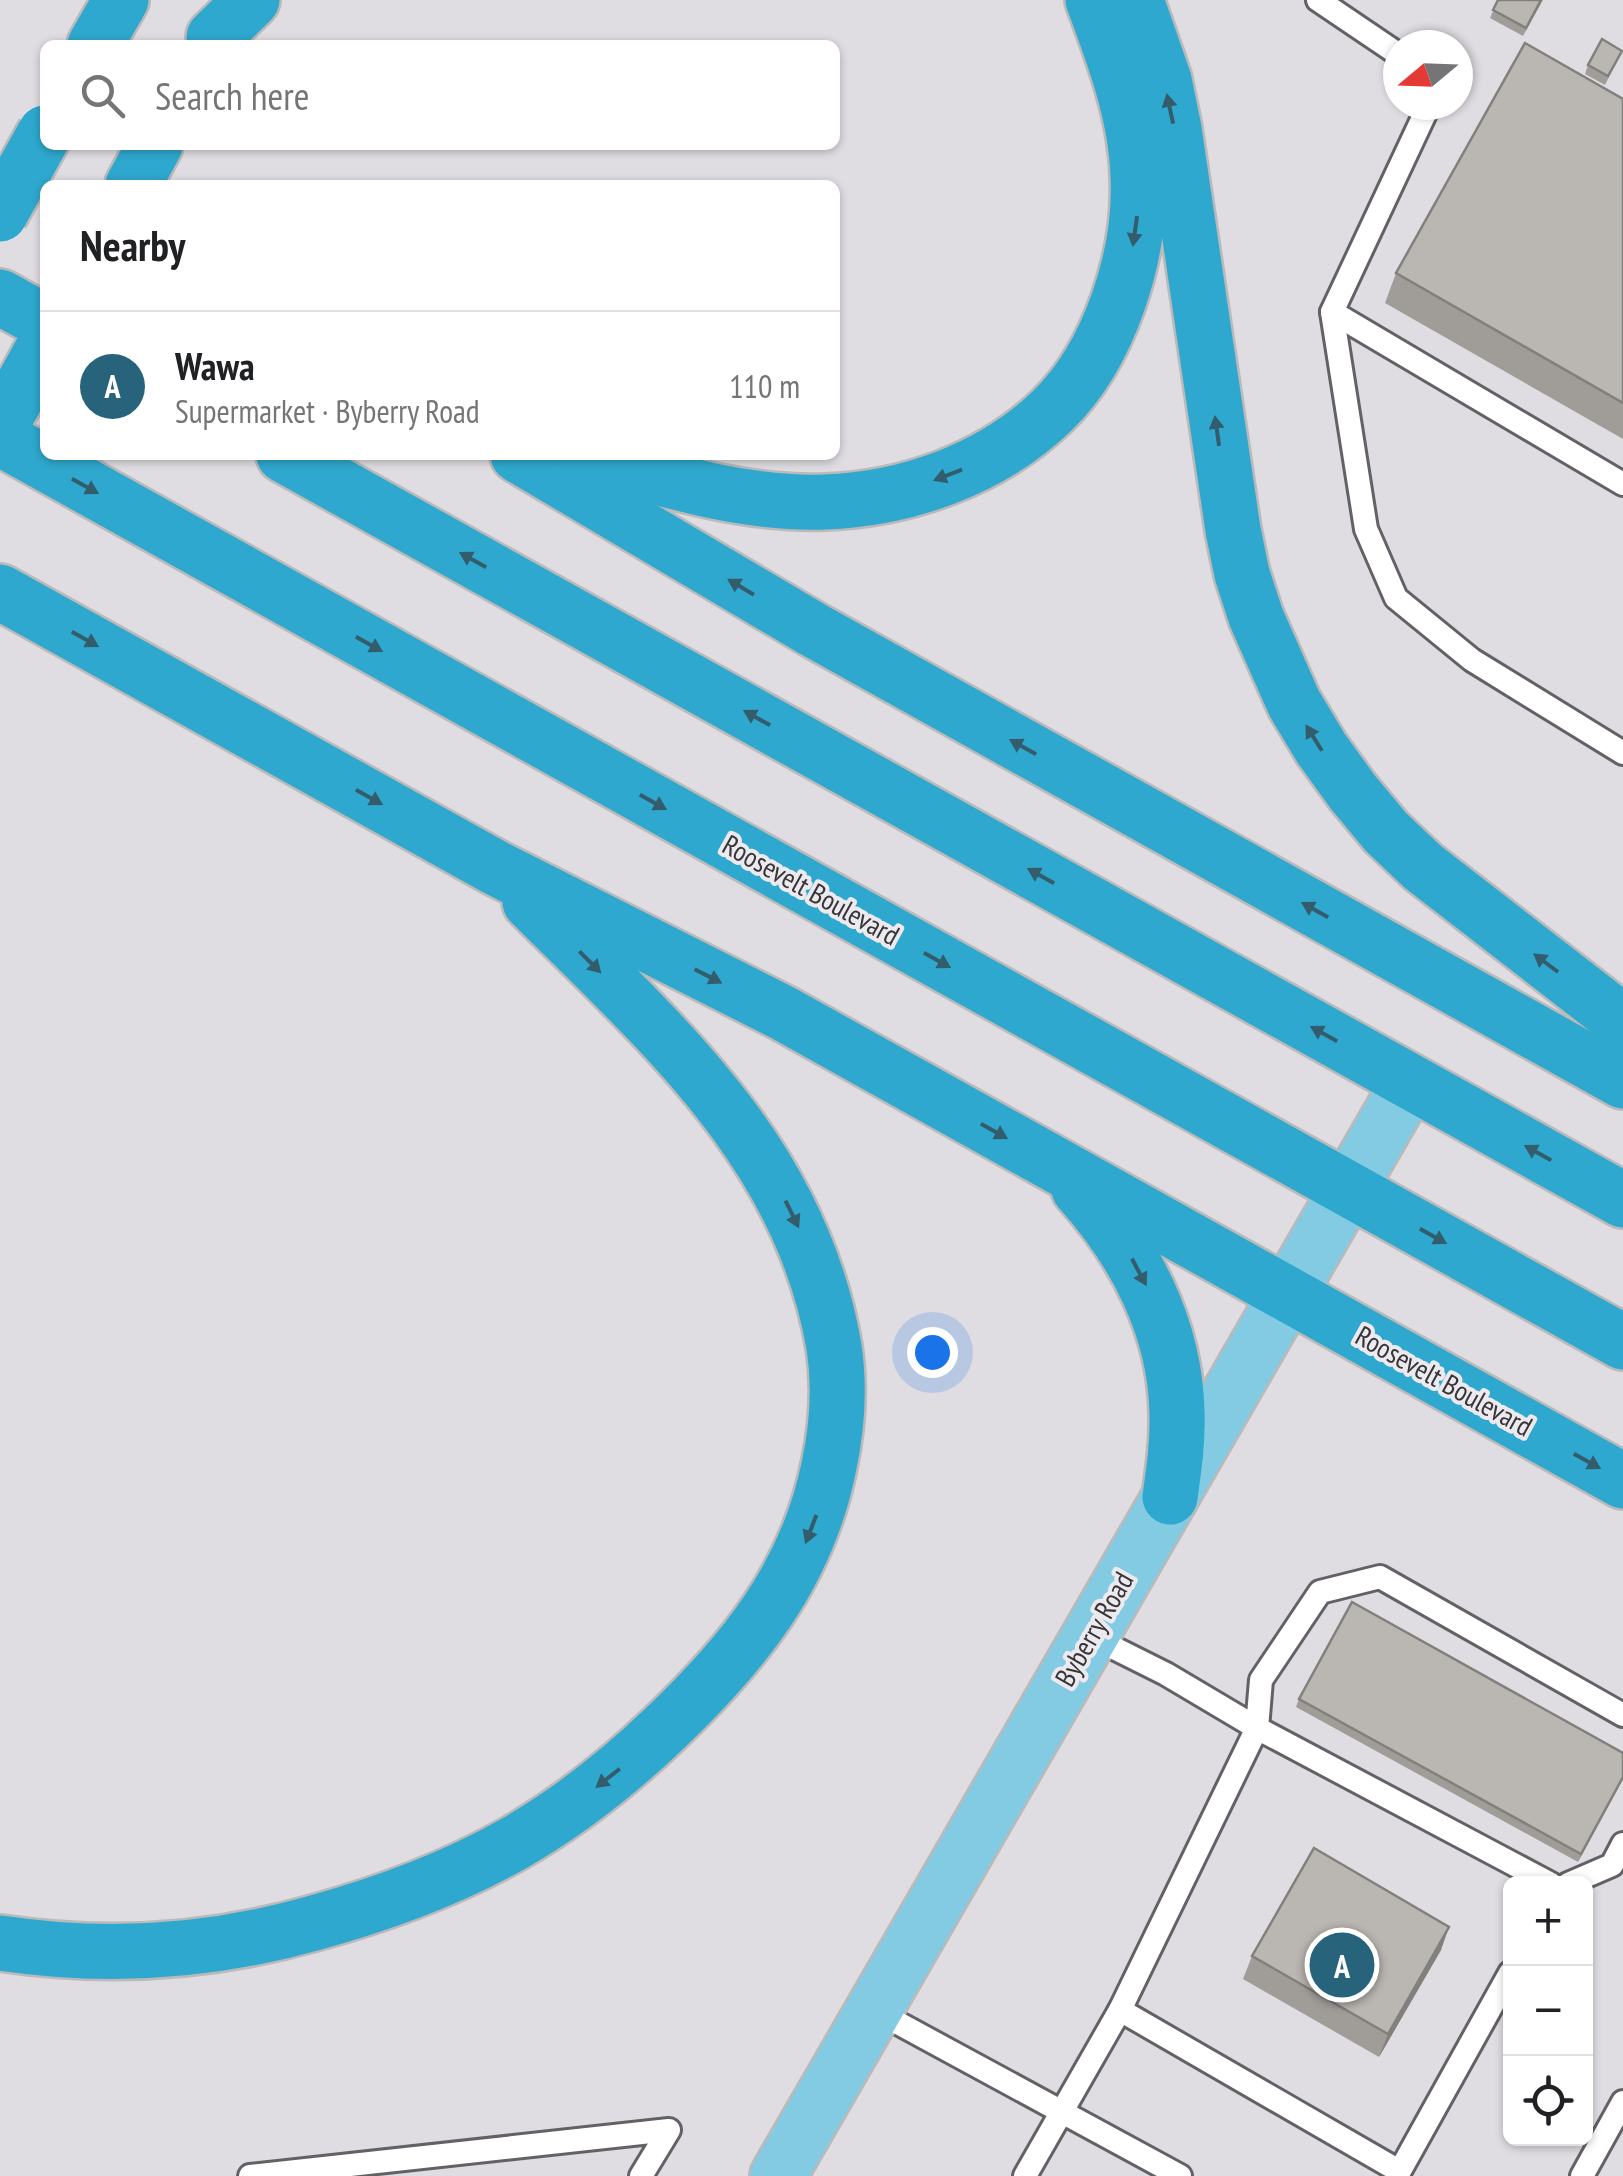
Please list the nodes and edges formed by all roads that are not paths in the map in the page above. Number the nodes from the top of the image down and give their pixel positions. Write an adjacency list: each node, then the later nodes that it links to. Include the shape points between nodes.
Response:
1 (121, 0): 7 (highway)
2 (252, 0): 6 (highway)
3 (1092, 0): 22 (highway, one-way to 22, via 1134,136 1137,218 1131,261 1106,330 1054,410 988,458 872,497 780,502)
4 (1136, 0): 27 (highway, one-way to 4, via 1386,832 1294,704 1256,617 1236,545 1174,129)
5 (1318, 0): 8 (lane)
6 (220, 28)
7 (98, 40)
8 (1383, 44)
9 (1423, 120): 15 (lane)
10 (40, 141): 13 (highway, bridge)
11 (0, 164): 12 (highway)
12 (40, 187)
13 (0, 214)
14 (0, 297): 16 (highway)
15 (1332, 312): 23 (lane); 25 (lane, via 1366,529 1396,598 1472,660)
16 (40, 319)
17 (40, 354): 18 (highway)
18 (0, 426)
19 (0, 438): 31 (highway, Roosevelt Boulevard, one-way to 31)
20 (293, 460): 29 (highway, one-way to 20)
21 (526, 460): 28 (highway, one-way to 21, via 814,630)
22 (597, 460)
23 (1623, 484)
24 (0, 592): 26 (highway, Roosevelt Boulevard, one-way to 26)
25 (1623, 753)
26 (496, 868): 30 (highway, Roosevelt Boulevard, one-way to 30, via 782,1013); 43 (highway, one-way to 43, via 698,1072 770,1172 797,1224 826,1308 837,1396 834,1442 810,1534 763,1620 688,1706 574,1804 454,1874 384,1902 241,1940 104,1952)
27 (1623, 1022)
28 (1623, 1081)
29 (1410, 1082): 31 (main road, Byberry Road); 32 (highway, one-way to 29)
30 (1061, 1168): 33 (highway, Roosevelt Boulevard); 36 (highway, one-way to 36, via 1124,1245 1163,1328 1177,1410)
31 (1348, 1189): 33 (main road, Byberry Road); 34 (highway, Roosevelt Boulevard, one-way to 34)
32 (1623, 1200)
33 (1288, 1294): 35 (highway, Roosevelt Boulevard, one-way to 35); 36 (main road, Byberry Road)
34 (1623, 1342)
35 (1623, 1481)
36 (1170, 1498): 37 (main road, Byberry Road)
37 (1090, 1636): 39 (lane); 45 (main road, Byberry Road)
38 (1623, 1715): 39 (lane, via 1380,1577 1320,1592 1262,1680)
39 (1258, 1728): 41 (lane); 46 (lane)
40 (1623, 1844): 42 (lane, via 1612,1865)
41 (1536, 1876)
42 (1587, 1876)
43 (0, 1943)
44 (1503, 1986): 50 (lane)
45 (874, 2010): 48 (lane); 53 (main road, Byberry Road)
46 (1120, 2010): 48 (lane); 50 (lane)
47 (1623, 2102): 56 (lane)
48 (1061, 2110): 54 (lane); 55 (lane)
49 (334, 2172): 51 (lane); 52 (lane, via 670,2130)
50 (1398, 2174)
51 (250, 2176)
52 (641, 2176)
53 (778, 2176)
54 (1025, 2176)
55 (1180, 2176)
56 (1582, 2176)

